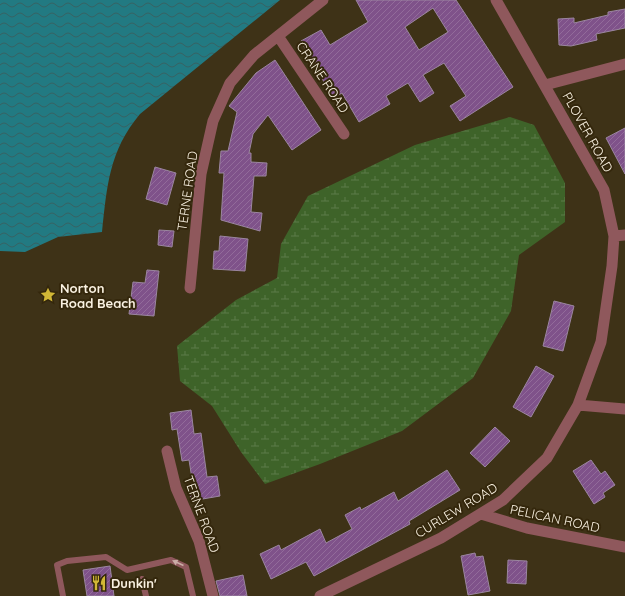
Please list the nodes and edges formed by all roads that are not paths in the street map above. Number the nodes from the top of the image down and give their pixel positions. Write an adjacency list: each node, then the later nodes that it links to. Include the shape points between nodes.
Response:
1 (323, 0): 3 (street, TERNE ROAD)
2 (496, 0): 5 (street, PLOVER ROAD)
3 (278, 36): 6 (street, CRANE ROAD); 8 (street, TERNE ROAD, via 254,55 230,83 213,121 201,174)
4 (625, 64): 5 (street)
5 (545, 86): 7 (street, PLOVER ROAD, via 604,190)
6 (344, 134)
7 (619, 236): 9 (street, PLOVER ROAD, via 601,342)
8 (190, 288)
9 (578, 406): 10 (street); 12 (street, CURLEW ROAD, via 547,458 503,500)
10 (625, 409)
11 (167, 451): 19 (street, TERNE ROAD, via 176,488 199,541)
12 (480, 514): 13 (street, PELICAN ROAD, via 527,528); 15 (street, CURLEW ROAD, via 441,538)
13 (625, 547)
14 (142, 579): 17 (lane)
15 (337, 592): 20 (street, CURLEW ROAD)
16 (63, 596): 18 (lane, one-way to 16, via 186,567 171,560 127,570 106,557 67,561 57,565)
17 (146, 596)
18 (193, 596)
19 (213, 596)
20 (320, 596)

